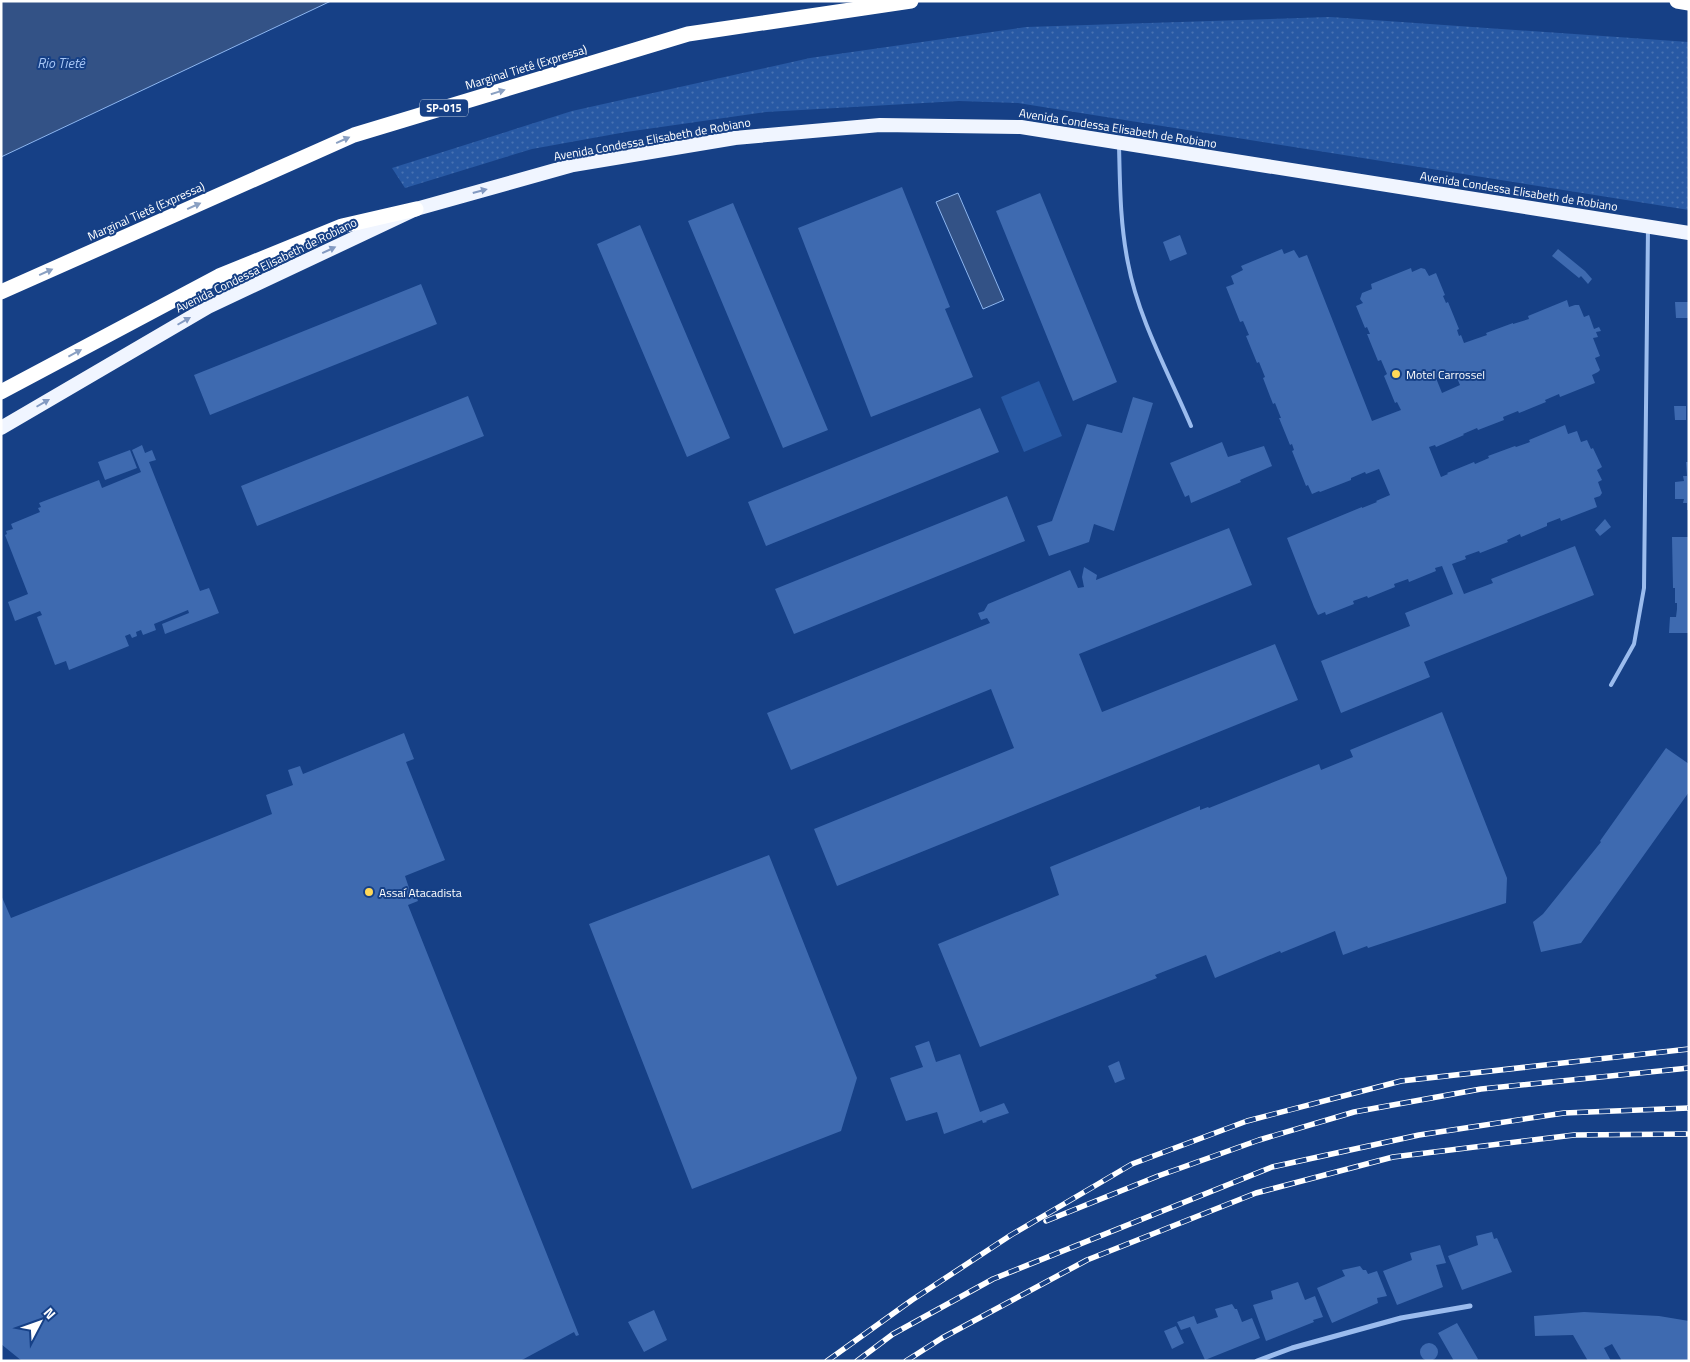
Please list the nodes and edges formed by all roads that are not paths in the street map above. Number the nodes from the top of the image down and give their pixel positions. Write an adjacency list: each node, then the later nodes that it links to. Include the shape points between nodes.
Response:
1 (911, 1): 8 (highway, Marginal Tietê (Expressa) / SP-015, one-way to 1, via 354,135 688,34)
2 (1677, 1): 3 (highway)
3 (1689, 3)
4 (1119, 142): 5 (highway, Avenida Condessa Elisabeth de Robiano, one-way to 4, via 574,165 736,138 880,126 1021,127); 6 (highway, Avenida Condessa Elisabeth de Robiano); 10 (lane, via 1120,200 1128,262 1140,308)
5 (416, 209): 9 (highway, one-way to 5, via 219,276 342,226); 11 (highway, Avenida Condessa Elisabeth de Robiano, one-way to 5, via 208,307)
6 (1648, 226): 7 (highway, Avenida Condessa Elisabeth de Robiano); 12 (lane, via 1644,588 1634,644)
7 (1689, 233)
8 (1, 292)
9 (1, 392)
10 (1191, 426)
11 (1, 428)
12 (1611, 685)
13 (1470, 1306): 14 (street, via 1400,1318)
14 (1257, 1361)

